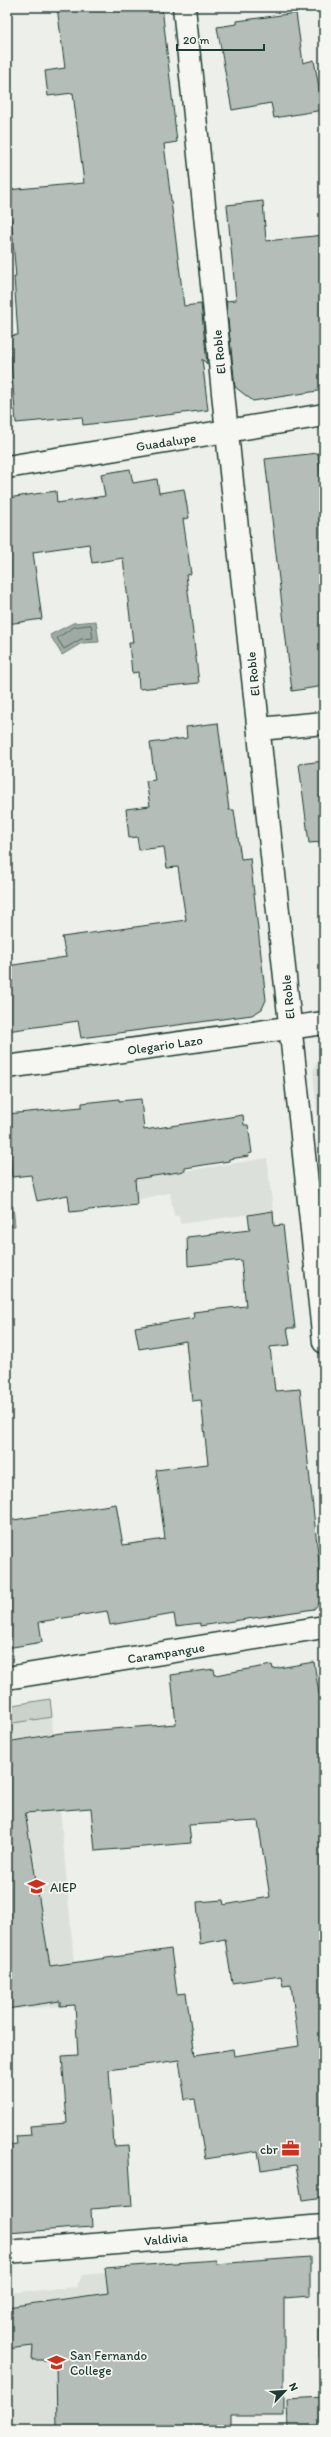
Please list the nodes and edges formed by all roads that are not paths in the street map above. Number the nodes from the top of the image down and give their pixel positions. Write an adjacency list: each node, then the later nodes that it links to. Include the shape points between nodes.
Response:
1 (184, 7): 3 (street, El Roble)
2 (324, 415): 3 (street, Guadalupe)
3 (227, 432): 4 (street, Guadalupe); 6 (street, El Roble)
4 (7, 467)
5 (324, 723): 6 (street)
6 (259, 730): 8 (street, El Roble)
7 (324, 1022): 8 (street, Olegario Lazo)
8 (291, 1027): 9 (street, Olegario Lazo); 10 (street, El Roble)
9 (7, 1067)
10 (324, 1342)
11 (324, 1627): 12 (street, Carampangue)
12 (7, 1678)
13 (324, 2226): 14 (street, Valdivia)
14 (7, 2252)

